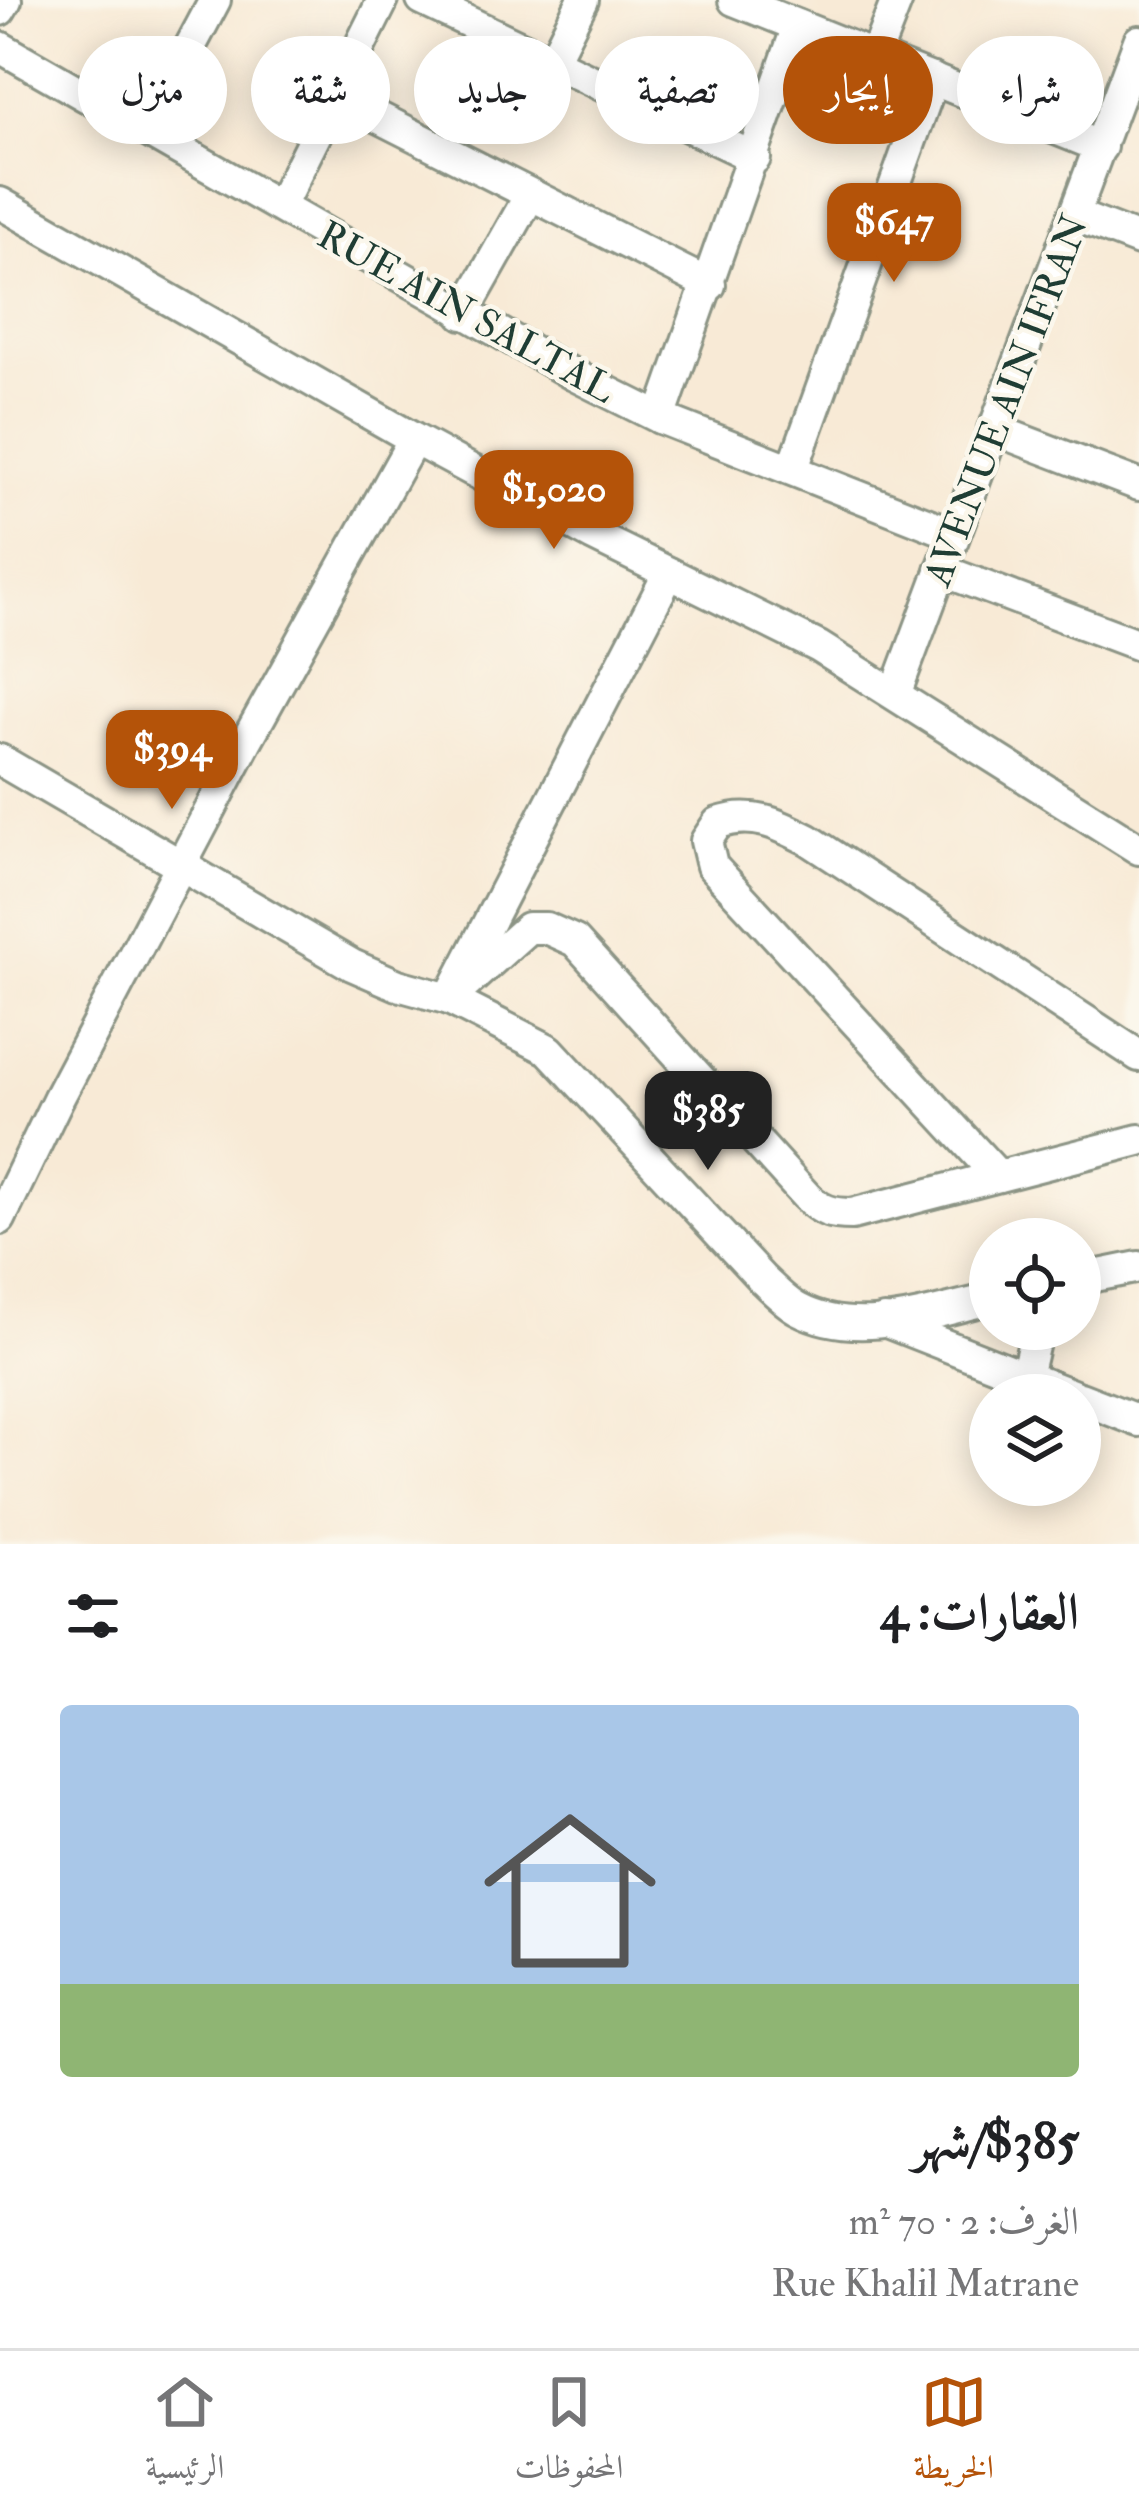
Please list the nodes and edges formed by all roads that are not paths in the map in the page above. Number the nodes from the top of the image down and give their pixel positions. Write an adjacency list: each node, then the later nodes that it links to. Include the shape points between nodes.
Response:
1 (6, 0): 8 (street)
2 (215, 0): 10 (street)
3 (382, 0): 11 (street)
4 (422, 0): 12 (street)
5 (583, 0): 13 (street)
6 (734, 0): 9 (street)
7 (897, 0): 15 (street)
8 (0, 10)
9 (798, 26): 14 (street); 26 (street)
10 (196, 36)
11 (364, 36)
12 (495, 36)
13 (565, 36)
14 (824, 36)
15 (883, 36)
16 (1139, 41): 25 (street, AVENUE AIN IFRAN)
17 (0, 47): 20 (street, RUE AIN SALTAL)
18 (571, 73): 26 (street)
19 (933, 79): 25 (street)
20 (78, 91)
21 (390, 124): 27 (street)
22 (171, 144): 29 (street, RUE AIN SALTAL)
23 (310, 144): 29 (street)
24 (910, 144): 37 (street)
25 (1101, 147): 30 (street, AVENUE AIN IFRAN)
26 (755, 158): 32 (street)
27 (529, 197): 32 (street); 33 (street)
28 (0, 203): 36 (street)
29 (280, 206): 33 (street, RUE AIN SALTAL)
30 (1074, 214): 31 (street); 35 (street, AVENUE AIN IFRAN)
31 (1139, 240)
32 (710, 285): 34 (street)
33 (463, 314): 34 (street, RUE AIN SALTAL)
34 (660, 418): 37 (street, RUE AIN SALTAL)
35 (994, 429): 38 (street); 39 (street, AVENUE AIN IFRAN)
36 (414, 439): 41 (street); 46 (street)
37 (793, 468): 39 (street, RUE AIN SALTAL)
38 (1139, 485)
39 (954, 534): 40 (street, AVENUE AIN IFRAN)
40 (941, 570): 42 (street); 43 (street, AVENUE AIN IFRAN)
41 (669, 573): 43 (street); 47 (street)
42 (1139, 645)
43 (896, 692): 45 (street)
44 (0, 760): 46 (street)
45 (1139, 849)
46 (181, 867): 47 (street, via 352,965); 51 (street)
47 (449, 998): 50 (street, via 528,928 560,932 819,1209 852,1214); 55 (street, via 549,1050 794,1307 845,1324)
48 (1139, 1056): 50 (street, via 809,840 748,816 718,823 706,842 712,866)
49 (1139, 1141): 50 (street)
50 (998, 1176)
51 (0, 1219)
52 (1139, 1267): 53 (street)
53 (1101, 1275)
54 (969, 1304): 55 (street)
55 (884, 1322): 56 (street)
56 (1018, 1374)
57 (1101, 1406): 58 (street)
58 (1139, 1421)

